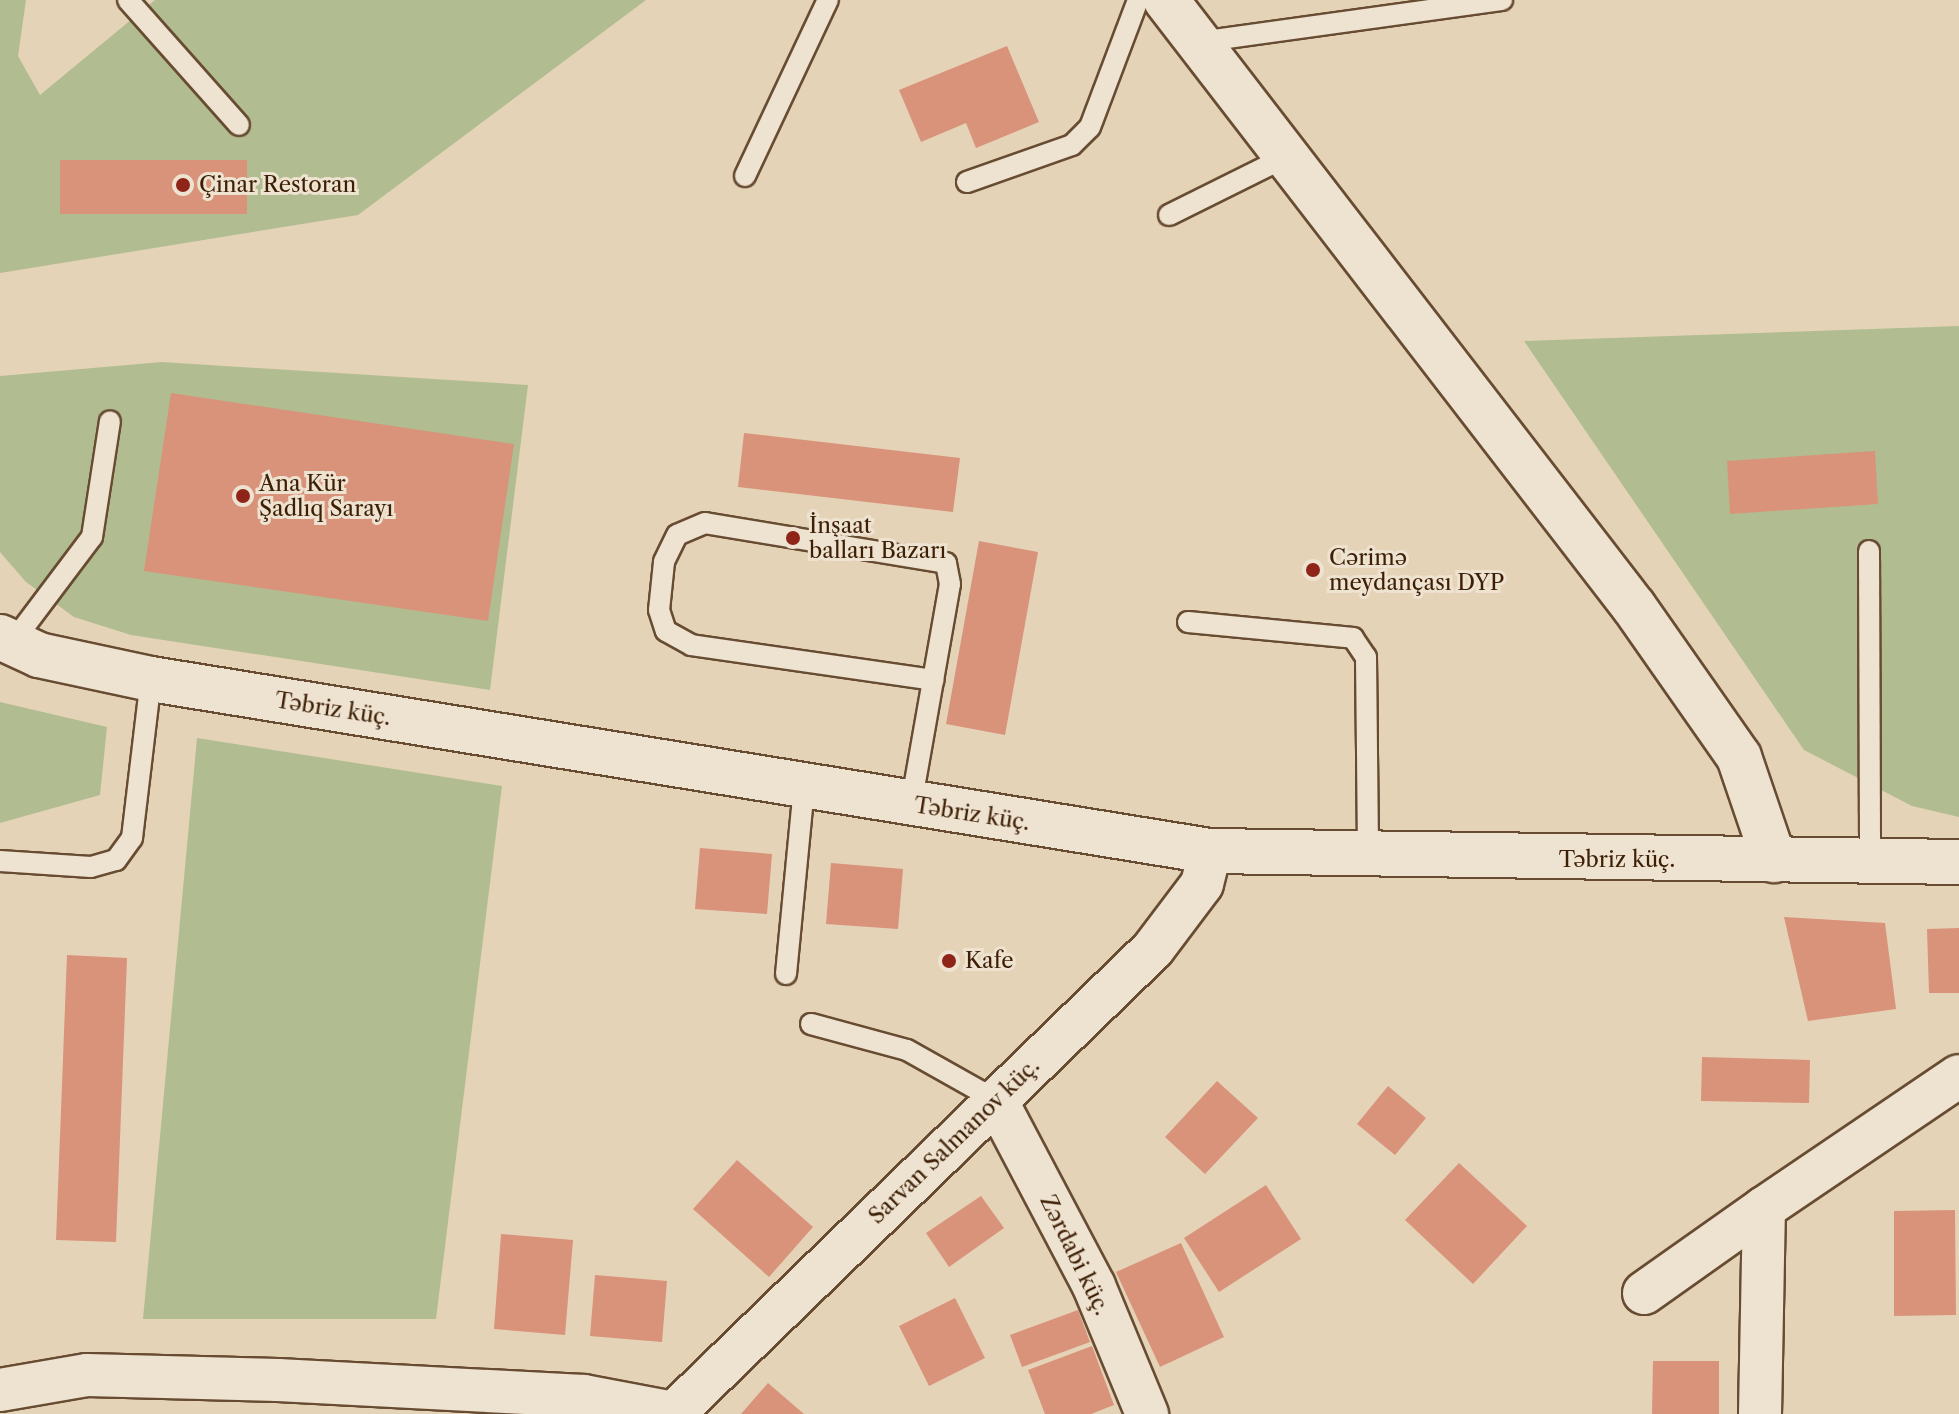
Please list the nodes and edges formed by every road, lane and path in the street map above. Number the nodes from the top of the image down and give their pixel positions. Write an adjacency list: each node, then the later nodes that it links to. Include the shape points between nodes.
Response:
1 (128, 0): 7 (lane)
2 (828, 0): 9 (lane)
3 (1138, 0): 10 (lane, via 1090,127 1072,145)
4 (1166, 0): 6 (main road)
5 (1502, 0): 6 (lane)
6 (1199, 42): 8 (main road)
7 (239, 125)
8 (1286, 157): 11 (lane); 22 (main road, via 1634,607 1739,757)
9 (745, 176)
10 (967, 182)
11 (1169, 215)
12 (110, 421): 15 (lane, via 92,537)
13 (1869, 551): 24 (lane)
14 (1188, 622): 21 (lane, via 1353,638 1366,657)
15 (6, 640): 16 (main road, Təbriz küç.)
16 (151, 679): 18 (main road, Təbriz küç.); 23 (lane, via 132,838 116,860 91,867)
17 (933, 680): 17 (lane, via 950,584 946,563 705,523 677,535 664,562 659,610 666,631 691,645); 19 (lane)
18 (804, 787): 19 (main road, Təbriz küç.); 26 (lane)
19 (911, 805): 20 (main road, Təbriz küç.)
20 (1210, 851): 21 (main road, Təbriz küç.); 29 (street, Sarvan Salmanov küç., via 1184,914)
21 (1368, 858): 22 (main road, Təbriz küç.)
22 (1774, 860): 24 (main road, Təbriz küç.)
23 (0, 861)
24 (1870, 861): 25 (main road, Təbriz küç.)
25 (1959, 862)
26 (786, 974)
27 (811, 1024): 29 (lane, via 907,1050)
28 (1959, 1076): 30 (street)
29 (996, 1100): 33 (street, Sarvan Salmanov küç.); 34 (street, Zərdabi küç., via 1094,1286)
30 (1764, 1208): 31 (street); 35 (street)
31 (1644, 1293)
32 (0, 1390): 33 (street, via 87,1375 278,1380 584,1396)
33 (673, 1414)
34 (1147, 1414)
35 (1760, 1414)

